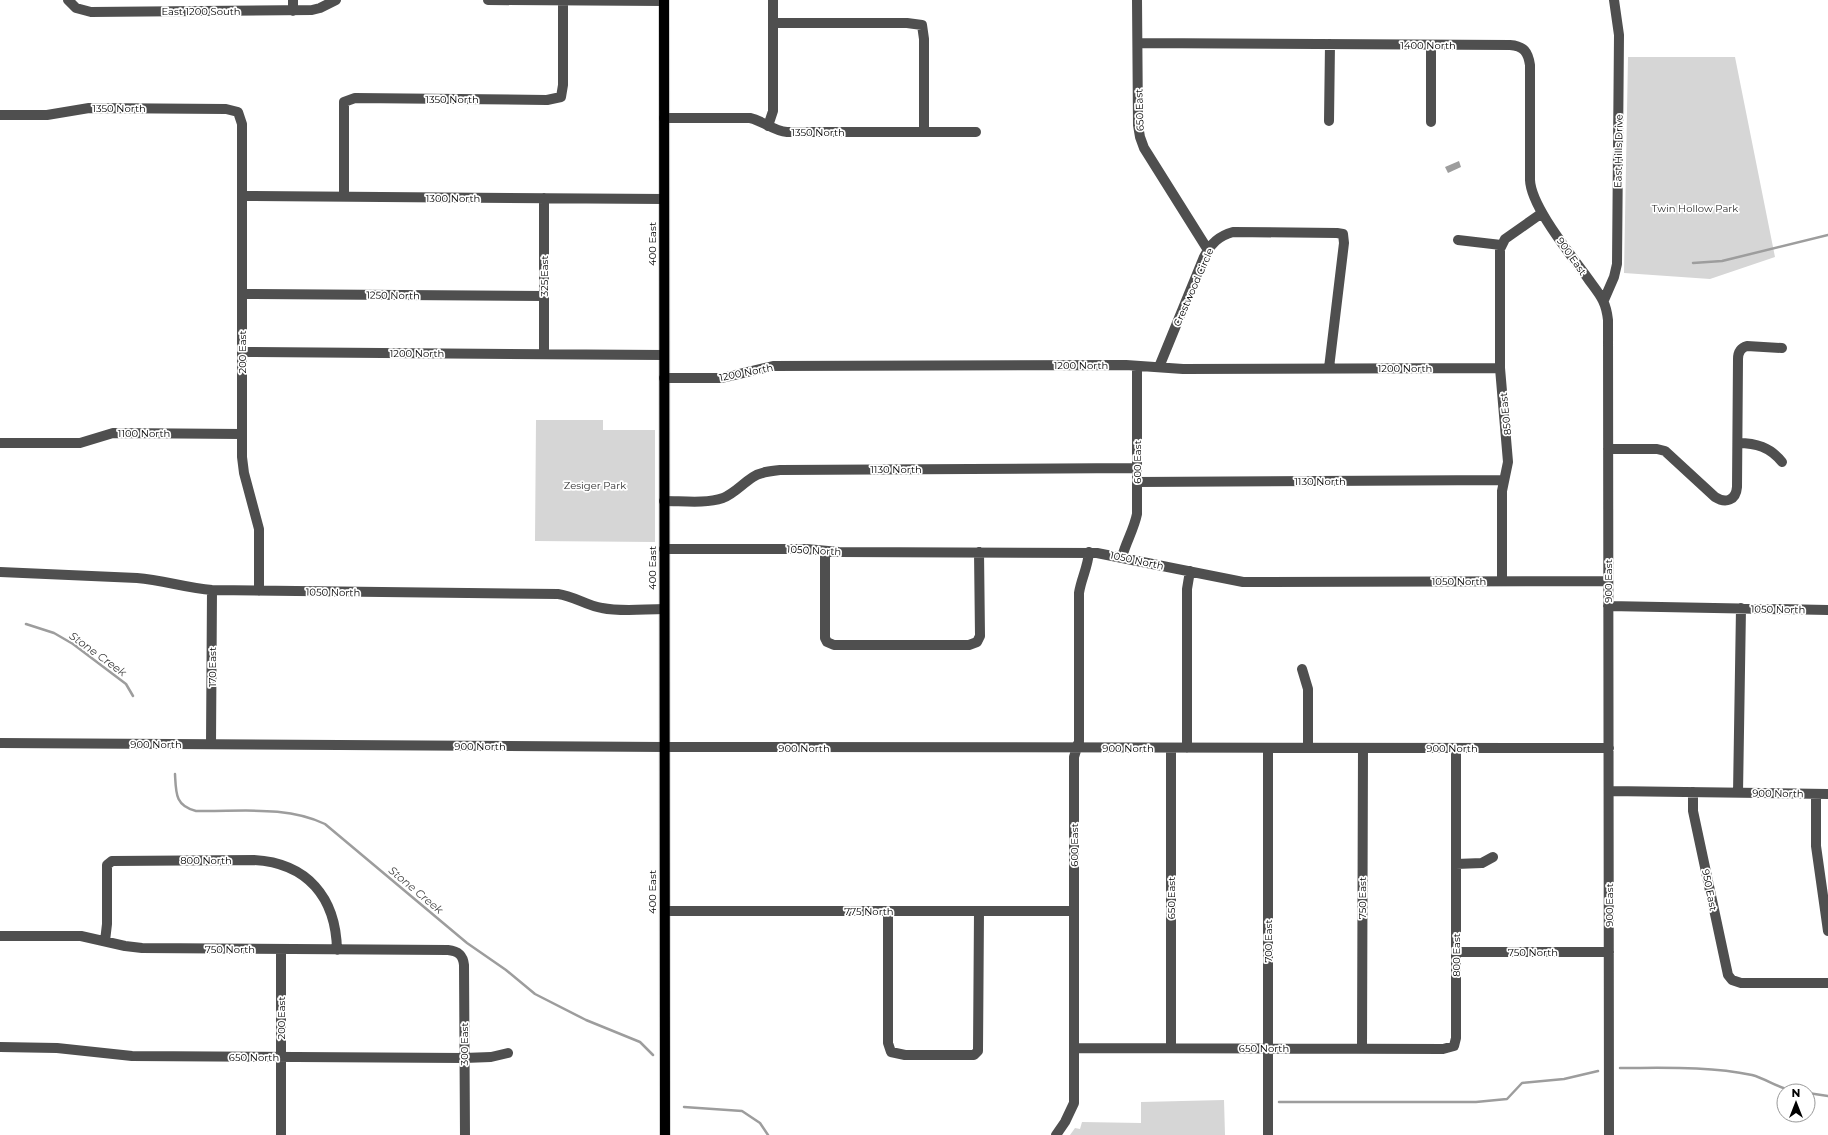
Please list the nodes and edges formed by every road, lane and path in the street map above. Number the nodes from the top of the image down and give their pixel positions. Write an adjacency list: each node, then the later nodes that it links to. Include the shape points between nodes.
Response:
1 (68, 0): 10 (street, East 1200 South, via 76,8 86,12)
2 (293, 0): 10 (street)
3 (336, 0): 10 (street, East 1200 South, via 316,10)
4 (488, 0): 5 (street)
5 (563, 0): 9 (street); 25 (street, 1350 North, via 563,85 560,97 547,100 355,98 344,102)
6 (773, 0): 11 (street)
7 (1137, 0): 12 (street, 650 East)
8 (1614, 0): 34 (street, East Hills Drive, via 1619,35 1617,264)
9 (664, 1): 18 (main road, 400 East)
10 (293, 11)
11 (773, 23): 21 (street, via 774,111); 22 (street, via 922,25)
12 (1138, 43): 13 (street, 1400 North); 31 (street, 650 East, via 1138,125 1142,143)
13 (1330, 44): 14 (street, 1400 North); 19 (street)
14 (1431, 45): 15 (street, 1400 North, via 1510,45); 20 (street)
15 (1526, 50): 28 (street, 900 East, via 1530,65 1530,185 1532,196)
16 (238, 112): 17 (street, 1350 North, via 226,109 89,108 47,115); 24 (street, 200 East, via 242,124)
17 (0, 115)
18 (664, 118): 21 (street, 1350 North, via 750,118); 27 (main road, 400 East)
19 (1329, 121)
20 (1431, 122)
21 (768, 126): 22 (street, 1350 North, via 787,132)
22 (924, 132): 23 (street, 1350 North)
23 (976, 132)
24 (242, 196): 25 (street, 1300 North); 32 (street, 200 East)
25 (344, 197): 26 (street, 1300 North)
26 (544, 198): 27 (street, 1300 North); 33 (street, 325 East)
27 (664, 199): 38 (main road, 400 East)
28 (1542, 213): 30 (street, via 1505,239); 34 (street, 900 East)
29 (1458, 240): 30 (street)
30 (1501, 245): 42 (street, 850 East)
31 (1208, 250): 40 (street, Crestwood Circle); 41 (street, Crestwood Circle, via 1220,237 1234,232 1343,234)
32 (242, 294): 33 (street, 1250 North); 36 (street, 200 East)
33 (544, 296): 37 (street, 325 East)
34 (1604, 300): 47 (street, 900 East, via 1608,320)
35 (1782, 348): 46 (street, via 1747,346 1739,352)
36 (242, 352): 37 (street, 1200 North); 44 (street, 200 East)
37 (544, 354): 38 (street, 1200 North)
38 (664, 356): 43 (main road, 400 East)
39 (1137, 366): 40 (street, 1200 North); 43 (street, 1200 North, via 773,366 722,378); 49 (street, 600 East)
40 (1159, 367): 41 (street, 1200 North)
41 (1329, 368): 42 (street, 1200 North)
42 (1500, 368): 50 (street, 850 East, via 1508,462)
43 (664, 378): 52 (main road, 400 East)
44 (242, 434): 45 (street, 1100 North, via 113,433 80,443); 63 (street, 200 East, via 244,473 259,529)
45 (0, 443)
46 (1738, 443): 47 (street, via 1737,490 1730,500 1715,497 1665,451); 48 (street, via 1763,446 1777,455)
47 (1608, 449): 61 (street, 900 East)
48 (1782, 462)
49 (1137, 468): 51 (street, 600 East); 52 (street, 1130 North, via 780,470 754,476 738,490 721,498 704,501)
50 (1504, 480): 51 (street, 1130 North); 60 (street, 850 East)
51 (1137, 482): 57 (street, 600 East, via 1136,520)
52 (664, 501): 53 (main road, 400 East)
53 (664, 548): 54 (street, 1050 North, via 806,548); 66 (main road, 400 East)
54 (825, 551): 55 (street, 1050 North); 55 (street, via 827,642 953,645 969,645 977,642 980,636)
55 (979, 552): 56 (street, 1050 North)
56 (1089, 552): 57 (street, 1050 North); 72 (street, 600 East, via 1079,593)
57 (1122, 557): 58 (street, 1050 North)
58 (1190, 571): 60 (street, 1050 North, via 1243,582); 74 (street, via 1187,589)
59 (0, 572): 62 (street, 1050 North, via 137,578)
60 (1502, 581): 61 (street, 1050 North)
61 (1608, 581): 64 (street, 900 East)
62 (212, 590): 63 (street, 1050 North); 70 (street, 170 East)
63 (259, 591): 66 (street, 1050 North, via 552,594 571,596 603,608)
64 (1608, 606): 65 (street, 1050 North); 79 (street, 900 East)
65 (1741, 608): 67 (street, 1050 North); 82 (street)
66 (664, 609): 71 (main road, 400 East)
67 (1828, 610)
68 (1302, 669): 76 (street, via 1308,689)
69 (0, 743): 70 (street, 900 North)
70 (212, 744): 71 (street, 900 North)
71 (664, 748): 72 (street, 900 North); 88 (main road, 400 East)
72 (1077, 748): 73 (street, 900 North); 91 (street, 600 East, via 1074,757)
73 (1171, 748): 74 (street, 900 North); 104 (street, 650 East)
74 (1187, 748): 75 (street, 900 North)
75 (1268, 748): 76 (street, 900 North); 105 (street, 700 East)
76 (1308, 748): 77 (street, 900 North)
77 (1363, 748): 78 (street, 900 North); 106 (street, 750 East)
78 (1456, 748): 79 (street, 900 North); 86 (street, 800 East)
79 (1609, 748): 80 (street, 900 East)
80 (1609, 791): 81 (street, 900 North); 98 (street, 900 East)
81 (1693, 792): 82 (street, 900 North); 100 (street, 950 East, via 1693,811 1726,970 1730,978 1738,982)
82 (1738, 793): 83 (street, 900 North)
83 (1816, 794): 84 (street, 900 North); 87 (street, via 1816,846)
84 (1828, 794)
85 (1493, 857): 86 (street, via 1482,863)
86 (1456, 864): 97 (street, 800 East)
87 (1826, 902): 92 (street)
88 (664, 911): 89 (street, 775 North); 112 (main road, 400 East)
89 (888, 911): 90 (street, 775 North); 90 (street, via 888,1038 891,1052 905,1055 966,1055 977,1053 980,1044)
90 (980, 911): 91 (street, 775 North)
91 (1074, 911): 103 (street, 600 East)
92 (1828, 931)
93 (0, 936): 94 (street, 750 North, via 81,936)
94 (105, 941): 95 (street, 750 North, via 142,948); 96 (street, 800 North, via 107,865 112,861 254,860 281,864 303,875 316,887 331,909 336,929)
95 (281, 949): 96 (street, 750 North); 108 (street, 200 East)
96 (337, 950): 99 (street, 750 North, via 448,950)
97 (1456, 952): 98 (street, 750 North); 101 (street, 800 East)
98 (1609, 952): 115 (street, 900 East)
99 (460, 954): 109 (street, 300 East, via 464,965)
100 (1828, 983)
101 (1454, 1046): 106 (street, 650 North)
102 (0, 1048): 108 (street, 650 North, via 57,1048 132,1056)
103 (1074, 1048): 104 (street, 650 North); 113 (street, 600 East, via 1073,1108)
104 (1171, 1048): 105 (street, 650 North)
105 (1268, 1048): 106 (street, 650 North); 114 (street, 700 East)
106 (1362, 1048)
107 (508, 1053): 109 (street, 650 North, via 500,1056)
108 (281, 1057): 109 (street, 650 North); 110 (street, 200 East)
109 (464, 1058): 111 (street, 300 East)
110 (281, 1135)
111 (465, 1135)
112 (665, 1135)
113 (1056, 1135)
114 (1268, 1135)
115 (1609, 1135)

